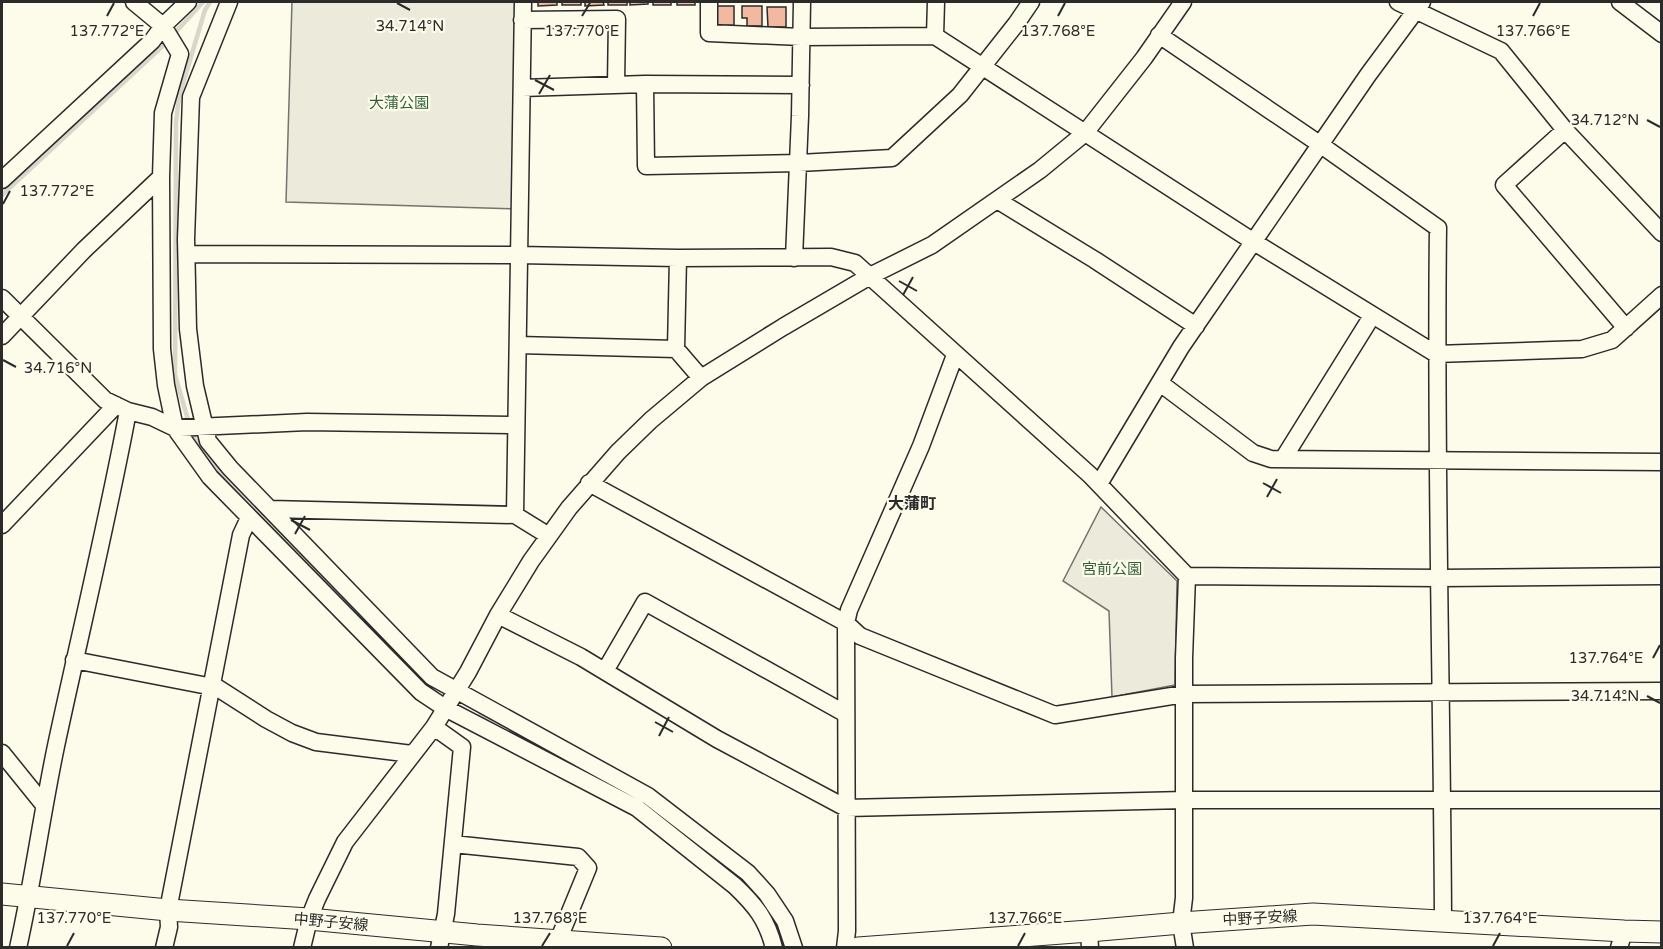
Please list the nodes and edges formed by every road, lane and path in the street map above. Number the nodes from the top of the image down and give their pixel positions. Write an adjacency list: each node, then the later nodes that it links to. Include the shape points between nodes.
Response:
1 (134, 2): 14 (street)
2 (188, 2): 14 (street)
3 (230, 2): 33 (street, via 191,97)
4 (523, 2): 13 (street)
5 (709, 2): 18 (street, via 709,33)
6 (802, 2): 18 (street)
7 (936, 2): 17 (street)
8 (1031, 2): 19 (street)
9 (1183, 2): 16 (street)
10 (1398, 2): 12 (street)
11 (1620, 2): 15 (street)
12 (1419, 6): 24 (street, via 1501,51); 26 (street)
13 (522, 20): 21 (street, via 617,18); 23 (street)
14 (163, 27): 28 (street, via 180,54 163,112); 29 (street)
15 (1661, 34)
16 (1160, 35): 25 (street); 26 (street)
17 (935, 36): 18 (street); 19 (street)
18 (801, 37): 22 (street)
19 (982, 67): 25 (street); 27 (street, via 960,95 892,158)
20 (645, 84): 21 (street); 22 (street); 27 (street, via 646,166)
21 (616, 85): 23 (street)
22 (801, 85): 27 (street)
23 (522, 88): 34 (street)
24 (1565, 130): 31 (street); 43 (street, via 1504,185)
25 (1084, 133): 30 (street); 32 (street)
26 (1321, 145): 32 (street); 47 (street, via 1438,228)
27 (799, 163): 36 (street)
28 (161, 177): 41 (street, via 84,250); 54 (street, via 162,349 166,385)
29 (2, 180)
30 (998, 200): 37 (street, via 932,245); 42 (street)
31 (1662, 233)
32 (1254, 242): 40 (street); 42 (street)
33 (187, 255): 34 (street); 52 (street, via 188,329)
34 (518, 255): 35 (street); 45 (street)
35 (678, 258): 36 (street); 46 (street)
36 (794, 258): 37 (street, via 831,257 855,263)
37 (870, 276): 48 (street); 49 (street)
38 (1662, 295): 43 (street)
39 (2, 298): 41 (street)
40 (1372, 315): 47 (street); 55 (street)
41 (21, 318): 44 (street); 51 (street, via 105,400)
42 (1196, 327): 50 (street)
43 (1626, 328): 47 (street, via 1612,340 1582,349)
44 (2, 336)
45 (518, 345): 46 (street); 53 (street)
46 (676, 349): 49 (street)
47 (1437, 354): 56 (street)
48 (955, 355): 59 (street); 69 (street)
49 (701, 378): 58 (street, via 651,420)
50 (1160, 383): 55 (street, via 1253,453); 59 (street)
51 (122, 408): 54 (street); 63 (street); 70 (street, via 113,490)
52 (201, 426): 53 (street, via 307,422); 54 (street); 60 (street, via 230,468)
53 (516, 426): 61 (street)
54 (178, 427): 62 (street, via 210,477)
55 (1283, 459): 56 (street)
56 (1438, 460): 57 (street); 67 (street)
57 (1662, 462)
58 (589, 483): 64 (street); 69 (street)
59 (1099, 484): 65 (street)
60 (270, 510): 61 (street); 73 (street, via 420,666)
61 (515, 515): 64 (street)
62 (249, 519): 72 (street, via 241,536); 77 (street, via 421,692)
63 (2, 525)
64 (549, 536): 68 (street)
65 (1187, 576): 67 (street); 76 (street)
66 (1662, 576): 67 (street)
67 (1440, 578): 75 (street)
68 (498, 615): 71 (street); 73 (street)
69 (846, 623): 76 (street, via 860,636 1055,715); 78 (street)
70 (74, 660): 72 (street); 85 (street)
71 (605, 671): 78 (street, via 645,602); 86 (street, via 717,739)
72 (213, 686): 81 (street, via 266,719 316,742); 90 (street)
73 (456, 690): 77 (street); 105 (street, via 657,803 748,873 785,921)
74 (1662, 690): 75 (street)
75 (1442, 693): 76 (street); 84 (street)
76 (1184, 694): 82 (street)
77 (445, 708): 79 (street); 104 (street, via 637,808 749,900 769,927)
78 (846, 714): 86 (street)
79 (434, 727): 81 (street); 87 (street, via 462,747)
80 (2, 753): 85 (street)
81 (412, 754): 91 (street, via 345,842)
82 (1185, 800): 84 (street); 86 (street); 93 (street, via 1184,898)
83 (1662, 800): 84 (street)
84 (1442, 801): 92 (street)
85 (44, 805): 89 (street)
86 (846, 808): 106 (street)
87 (453, 844): 96 (street); 98 (street, via 578,857 588,868)
88 (2, 894): 89 (main road, 中野子安線)
89 (30, 896): 90 (main road, 中野子安線); 100 (street)
90 (168, 910): 91 (main road, 中野子安線); 101 (street, via 170,927)
91 (309, 919): 96 (main road, 中野子安線); 102 (street)
92 (1443, 920): 93 (main road, 中野子安線, via 1313,914); 97 (main road, 中野子安線)
93 (1180, 922): 95 (main road, 中野子安線); 108 (street)
94 (1662, 932): 97 (main road, 中野子安線)
95 (1090, 939): 107 (main road, 中野子安線)
96 (441, 940): 98 (main road, 中野子安線)
97 (1622, 940)
98 (558, 941): 99 (main road, 中野子安線)
99 (592, 945): 103 (main road, 中野子安線)
100 (18, 948)
101 (164, 948)
102 (302, 948)
103 (661, 948)
104 (774, 948)
105 (794, 948)
106 (845, 948)
107 (858, 948)
108 (1185, 948)

